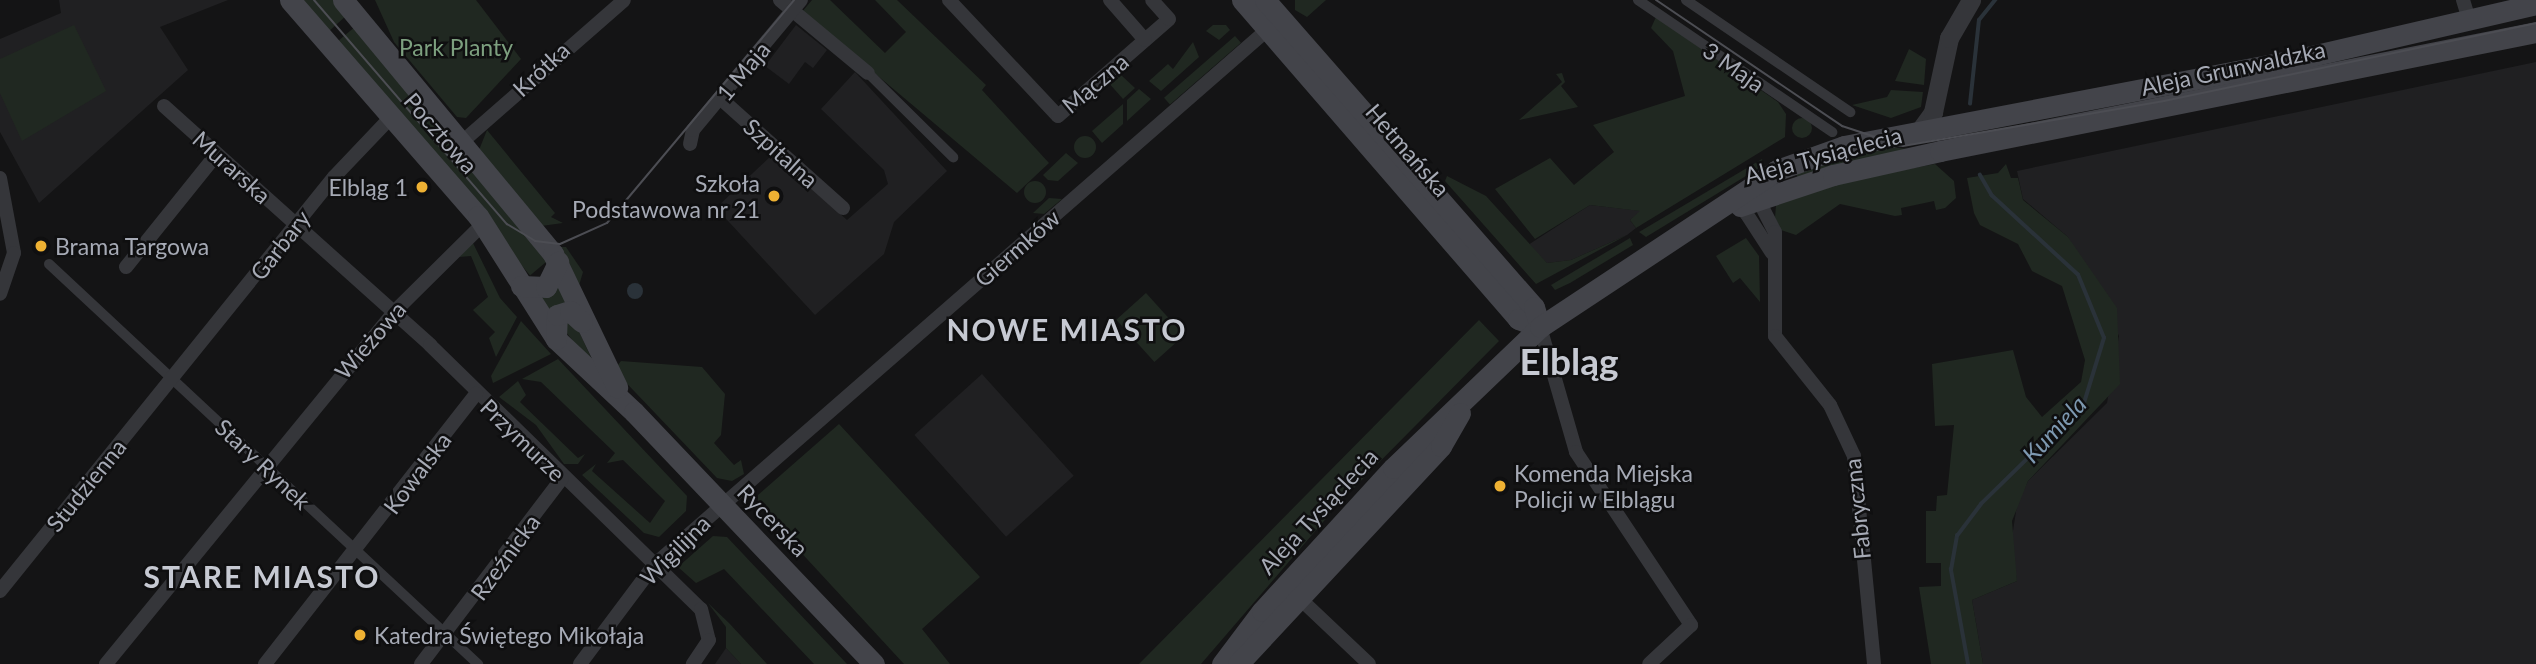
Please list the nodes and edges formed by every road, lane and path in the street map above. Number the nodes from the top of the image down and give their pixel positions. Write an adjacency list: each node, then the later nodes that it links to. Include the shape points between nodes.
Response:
1 (290, 0): 24 (main road, Pocztowa)
2 (343, 0): 28 (main road, Pocztowa)
3 (623, 0): 28 (street, Krótka, via 585,28)
4 (780, 0): 14 (street)
5 (950, 0): 18 (street, Mączna, via 1058,116)
6 (1110, 0): 18 (street)
7 (1152, 0): 18 (street, Mączna, via 1169,19)
8 (1242, 0): 16 (main road, Hetmańska)
9 (1265, 0): 16 (main road, Hetmańska)
10 (1638, 0): 26 (street, 3 Maja)
11 (1686, 0): 23 (street, 3 Maja)
12 (1971, 0): 19 (street)
13 (2536, 4): 15 (main road, Aleja Grunwaldzka)
14 (797, 5): 20 (street); 21 (street, 1 Maja)
15 (2466, 10): 25 (main road, Aleja Grunwaldzka)
16 (1274, 24): 47 (main road, Hetmańska, via 1534,307); 55 (street, Giermków)
17 (2536, 32): 30 (main road, Aleja Grunwaldzka)
18 (1145, 40)
19 (1941, 64): 25 (street, via 1945,110); 27 (street, via 1933,112)
20 (868, 73): 32 (street)
21 (720, 98): 29 (street, 1 Maja, via 693,130); 35 (street, Szpitalna)
22 (164, 106): 31 (street, Murarska)
23 (1850, 112)
24 (392, 116): 36 (street, Garbary); 37 (main road, Pocztowa)
25 (1953, 126): 27 (main road, Aleja Tysiąclecia)
26 (1832, 132)
27 (1918, 132): 34 (main road, Aleja Tysiąclecia, via 1823,152 1770,174)
28 (462, 142): 38 (main road, Pocztowa)
29 (690, 144)
30 (1940, 151): 34 (main road, Aleja Tysiąclecia)
31 (217, 154): 36 (street, Murarska); 40 (street)
32 (953, 157)
33 (0, 178): 43 (street, via 14,234 12,270)
34 (1749, 199): 47 (main road, Aleja Tysiąclecia, via 1721,212); 73 (street, Fabryczna, via 1772,253 1775,336 1830,405 1854,456)
35 (843, 208)
36 (297, 223): 45 (street, Murarska); 49 (street, Garbary)
37 (484, 223): 41 (main road, Pocztowa); 45 (street, Wieżowa)
38 (558, 262): 41 (main road, via 546,287); 42 (main road, Pocztowa)
39 (49, 264): 49 (street, Stary Rynek)
40 (126, 267)
41 (521, 286): 44 (main road, Pocztowa)
42 (572, 290): 46 (main road, Rycerska)
43 (0, 294)
44 (535, 312): 48 (main road, Rycerska)
45 (393, 313): 50 (street, Przymurze); 53 (street, Wieżowa)
46 (582, 322): 48 (main road, via 570,312 557,315); 52 (main road, Rycerska)
47 (1540, 327): 51 (main road, Aleja Tysiąclecia); 72 (street, Hetmańska, via 1576,452 1691,625)
48 (556, 339): 52 (main road, Rycerska)
49 (172, 379): 53 (street, Stary Rynek); 59 (street, Studzienna)
50 (476, 394): 54 (street, Przymurze); 56 (street, Kowalska)
51 (1464, 406): 58 (main road, Aleja Tysiąclecia, via 1427,433); 60 (main road, Aleja Tysiąclecia, via 1441,446)
52 (634, 412): 55 (main road, Rycerska)
53 (265, 465): 56 (street, Stary Rynek); 62 (street, Wieżowa)
54 (562, 478): 57 (street, Przymurze); 61 (street, Rzeźnicka)
55 (722, 504): 57 (street, Wigilijna); 68 (main road, Rycerska)
56 (358, 552): 61 (street, Stary Rynek); 63 (street, Kowalska)
57 (654, 565): 66 (street, Wigilijna); 67 (street, Przymurze, via 706,616 709,640)
58 (1285, 585): 60 (street); 69 (main road, Aleja Tysiąclecia)
59 (0, 591)
60 (1301, 600): 70 (main road, Aleja Tysiąclecia); 71 (street)
61 (446, 635): 64 (street, Rzeźnicka); 65 (street, Stary Rynek)
62 (106, 664)
63 (265, 664)
64 (421, 664)
65 (478, 664)
66 (580, 664)
67 (693, 664)
68 (874, 664)
69 (1222, 664)
70 (1238, 664)
71 (1369, 664)
72 (1649, 664)
73 (1874, 664)

